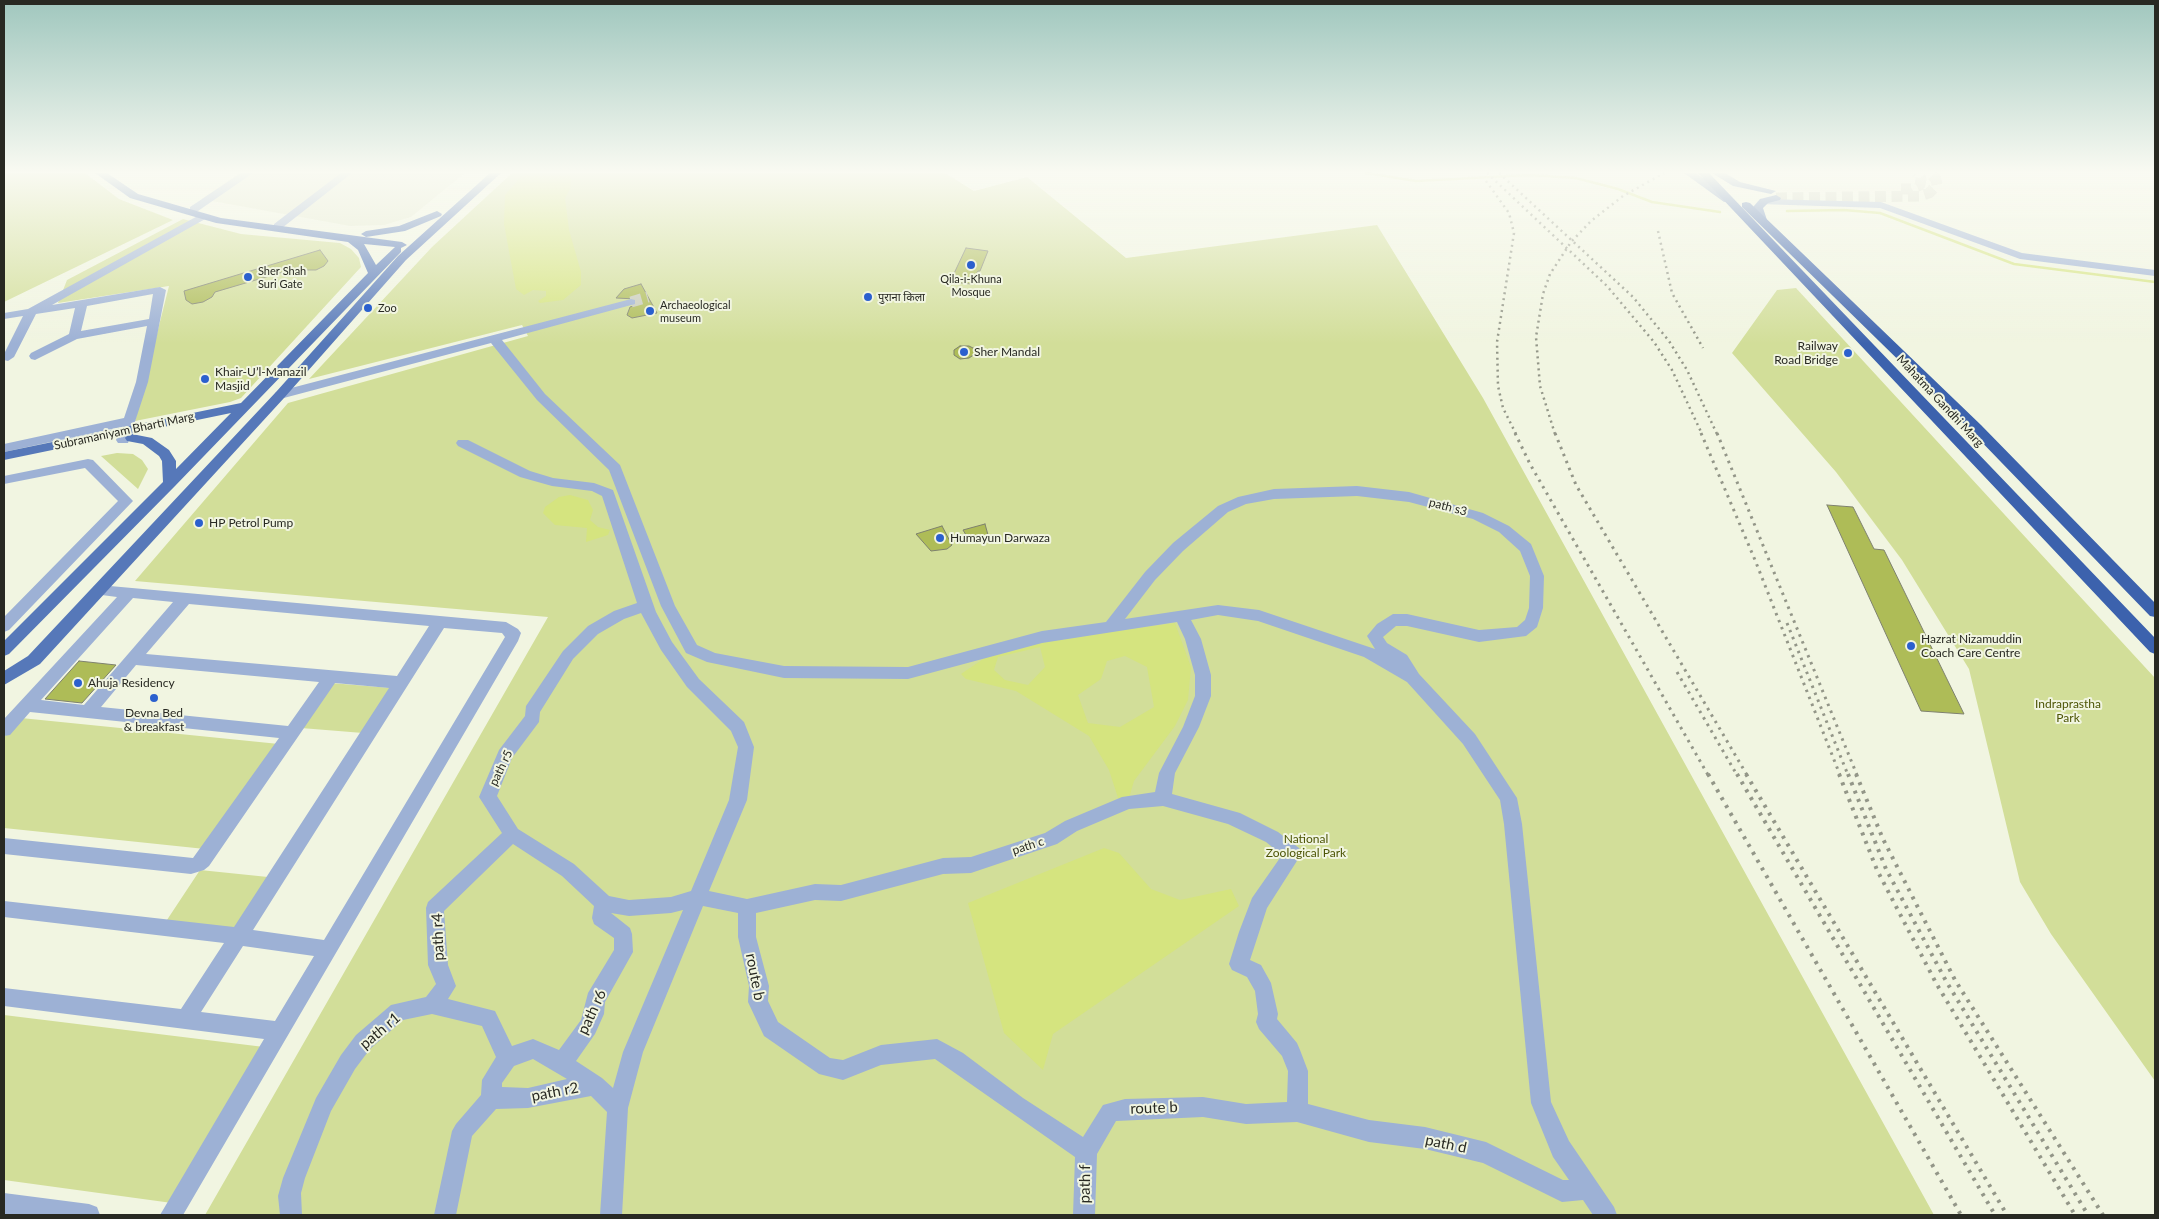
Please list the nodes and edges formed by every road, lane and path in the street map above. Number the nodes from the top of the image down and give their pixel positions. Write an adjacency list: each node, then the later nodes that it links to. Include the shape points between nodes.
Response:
1 (169, 230): 16 (street)
2 (277, 230): 10 (main road)
3 (305, 230): 10 (main road)
4 (397, 230): 10 (main road)
5 (414, 230): 11 (main road)
6 (433, 230): 23 (main road, via 402,258)
7 (1756, 230): 44 (highway, Mahatma Gandhi Marg)
8 (1772, 230): 39 (highway, Mahatma Gandhi Marg, via 1976,428)
9 (1949, 230): 13 (street, via 2020,256)
10 (348, 236): 11 (main road); 12 (main road, via 363,248)
11 (397, 242): 12 (main road)
12 (374, 273): 24 (main road)
13 (2155, 274)
14 (82, 302): 16 (street); 18 (street, via 160,290); 19 (street)
15 (631, 302): 20 (street)
16 (32, 311): 17 (street); 22 (street)
17 (4, 316)
18 (155, 321): 19 (street); 28 (street)
19 (74, 336): 21 (street)
20 (494, 338): 23 (street); 43 (street, via 541,397 615,468 668,606 691,649 713,658 784,672 908,673 1042,637)
21 (35, 356)
22 (8, 357)
23 (280, 395): 25 (main road)
24 (244, 406): 25 (main road, Subramaniyam Bharti Marg); 26 (main road); 28 (main road, Subramaniyam Bharti Marg)
25 (266, 408): 27 (main road)
26 (226, 423): 27 (main road, Subramaniyam Bharti Marg); 28 (main road, Subramaniyam Bharti Marg); 34 (main road)
27 (252, 424): 35 (main road)
28 (127, 433): 30 (street); 31 (main road, Subramaniyam Bharti Marg); 32 (main road, Subramaniyam Bharti Marg); 34 (main road, via 164,453 169,461)
29 (463, 443): 38 (street, via 524,474 552,482 594,487 608,493)
30 (4, 448)
31 (4, 456)
32 (4, 465)
33 (4, 480): 42 (street, via 88,463 126,500)
34 (170, 483): 45 (main road)
35 (99, 590): 36 (street); 47 (main road)
36 (129, 593): 37 (street); 53 (street)
37 (185, 598): 41 (street); 46 (street)
38 (646, 606): 58 (street, path r5, via 619,615 593,630 568,655 532,711 533,717 505,755 488,797); 60 (street, via 666,646 693,683 738,727 746,747 738,800)
39 (2155, 612)
40 (1182, 616): 43 (street); 49 (street, via 1218,610 1259,616 1369,653); 57 (street, via 1194,639 1203,675 1203,696 1168,773)
41 (440, 622): 51 (street); 65 (street, via 506,628 511,630 512,637)
42 (4, 626)
43 (1110, 627): 49 (street, path s3, via 1150,576 1178,547 1223,509 1243,500 1274,494 1357,491 1410,497 1478,516 1504,529 1526,548 1537,576 1532,623 1521,632 1479,636 1407,620 1393,620 1382,628 1375,636 1382,647 1402,659)
44 (2155, 648)
45 (4, 650)
46 (133, 659): 48 (street); 54 (street)
47 (34, 660): 50 (main road); 52 (main road)
48 (330, 678): 51 (street); 56 (street)
49 (1413, 678): 77 (street, via 1469,738 1508,798 1541,1103 1561,1149)
50 (4, 679)
51 (401, 683): 64 (street)
52 (4, 692)
53 (26, 705): 54 (street); 55 (street)
54 (87, 712): 56 (street)
55 (4, 730)
56 (292, 733): 59 (street, via 198,864 191,866)
57 (1163, 799): 62 (street, path c, via 1128,802 1071,826 1050,839 971,865 943,866 842,893 815,892); 75 (street, via 1234,818 1272,837 1293,853 1259,904 1239,964 1254,971 1264,989 1266,1022 1290,1050 1298,1071)
58 (512, 834): 61 (street, path r5, via 568,870); 67 (street, path r4, via 435,908 438,965 446,986)
59 (4, 846)
60 (698, 897): 61 (street, via 671,906 629,908); 62 (street, path c); 74 (street, via 633,1052)
61 (604, 903): 71 (street, path r6, via 601,918 623,934 624,952 595,1000 594,1014 588,1027)
62 (747, 907): 76 (street, route b, via 747,937 759,986 758,1002 772,1029 826,1067 843,1070 881,1054 937,1049)
63 (4, 909): 64 (street)
64 (237, 936): 65 (street); 68 (street)
65 (328, 950): 69 (street)
66 (4, 997): 68 (street)
67 (432, 1005): 70 (street, path r1, via 488,1018); 78 (street, path r1, via 398,1012 363,1042 348,1062 323,1105 294,1178)
68 (185, 1020): 69 (street)
69 (280, 1031): 82 (street)
70 (507, 1058): 71 (street, via 533,1049); 73 (street, via 492,1080)
71 (562, 1064): 72 (street)
72 (595, 1085): 73 (street, path r2, via 528,1098); 74 (street, path r2)
73 (491, 1099): 83 (street, via 463,1131)
74 (618, 1108): 84 (street)
75 (1297, 1112): 76 (street, route b, via 1246,1114 1202,1107 1125,1108 1110,1112); 77 (street, path d, via 1369,1131 1425,1138 1486,1153 1562,1192)
76 (1086, 1152): 85 (street, path f)
77 (1588, 1189): 86 (street)
78 (290, 1201)
79 (4, 1204): 80 (street)
80 (58, 1213): 81 (street)
81 (89, 1215)
82 (171, 1215)
83 (445, 1215)
84 (611, 1215)
85 (1084, 1215)
86 (1606, 1215)

